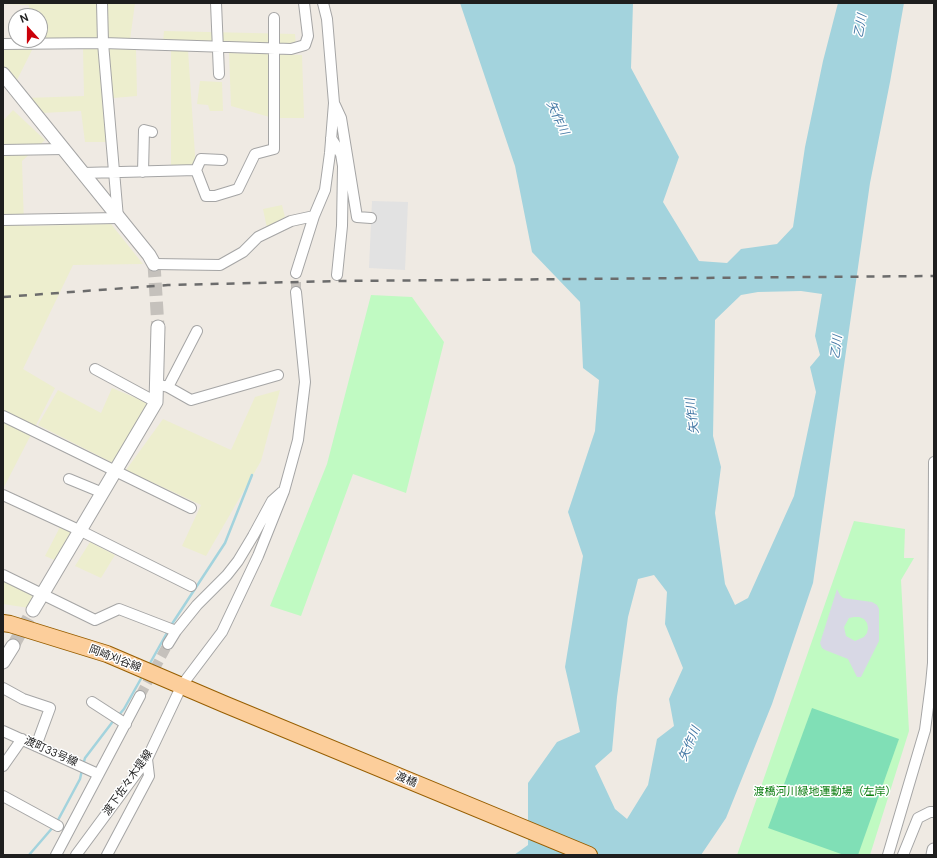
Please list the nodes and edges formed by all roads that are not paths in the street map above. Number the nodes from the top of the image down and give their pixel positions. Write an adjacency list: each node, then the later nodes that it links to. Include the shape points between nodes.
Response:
1 (102, 3): 6 (street)
2 (216, 3): 8 (street)
3 (304, 3): 9 (street, via 308,36 305,45 291,49)
4 (323, 3): 12 (street, via 327,19)
5 (274, 18): 9 (street)
6 (103, 43): 7 (street); 8 (street); 19 (street)
7 (3, 44)
8 (219, 47): 9 (street); 10 (street)
9 (273, 48): 18 (street, via 274,150 255,154 238,190 215,196 206,196)
10 (219, 74)
11 (4, 77): 15 (street)
12 (334, 103): 14 (street); 24 (street, via 341,118 357,217)
13 (152, 132): 20 (street, via 144,130)
14 (331, 138): 22 (street, via 324,190); 28 (street, via 341,154 343,166 342,226)
15 (64, 149): 16 (street); 21 (street)
16 (3, 150)
17 (222, 160): 18 (street, via 201,159)
18 (196, 170): 20 (street)
19 (114, 172): 20 (street); 21 (street); 23 (street)
20 (143, 172)
21 (83, 173): 23 (street)
22 (314, 216): 26 (street, via 291,221 265,234 244,252 220,265); 27 (street)
23 (118, 218): 25 (street); 26 (street)
24 (371, 218)
25 (3, 220)
26 (154, 264)
27 (296, 273)
28 (337, 275)
29 (296, 292): 40 (street, 渡下佐々木堤線, via 305,382 298,440)
30 (158, 327): 34 (street)
31 (197, 332): 34 (street)
32 (95, 368): 35 (street)
33 (278, 375): 34 (street, via 191,400)
34 (162, 386): 35 (street)
35 (156, 402): 38 (street)
36 (3, 416): 38 (street)
37 (934, 462): 74 (street, via 931,684 925,730)
38 (116, 470): 41 (street); 43 (street)
39 (69, 479): 41 (street)
40 (284, 491): 50 (street, via 272,501 227,575 197,605); 54 (street, 渡下佐々木堤線, via 258,556 222,632)
41 (103, 493): 44 (street)
42 (3, 495): 44 (street)
43 (191, 508)
44 (81, 531): 46 (street); 47 (street)
45 (3, 575): 47 (street)
46 (191, 586)
47 (43, 594): 48 (street); 50 (street, via 95,620 118,609)
48 (33, 610)
49 (3, 623): 54 (main road, 岡崎刈谷線, via 107,654)
50 (176, 632): 51 (street)
51 (168, 644)
52 (13, 646): 53 (street)
53 (3, 662)
54 (182, 686): 58 (main road, 岡崎刈谷線); 63 (street, 渡下佐々木堤線)
55 (3, 688): 62 (street, via 50,708)
56 (140, 696): 59 (street)
57 (92, 702): 59 (street)
58 (224, 704): 73 (main road, 渡橋)
59 (126, 724): 65 (street)
60 (3, 731): 61 (street, 渡町33号線)
61 (22, 739): 62 (street, 渡町33号線); 64 (street)
62 (36, 746): 65 (street, 渡町33号線)
63 (147, 759): 71 (street, 渡下佐々木堤線); 72 (street, via 149,776)
64 (3, 766)
65 (98, 774): 70 (street)
66 (3, 796): 68 (street)
67 (934, 812): 75 (street, via 918,818)
68 (58, 826)
69 (934, 850): 76 (street)
70 (56, 855)
71 (76, 855)
72 (107, 855)
73 (589, 855)
74 (888, 855)
75 (903, 855)
76 (933, 855)

